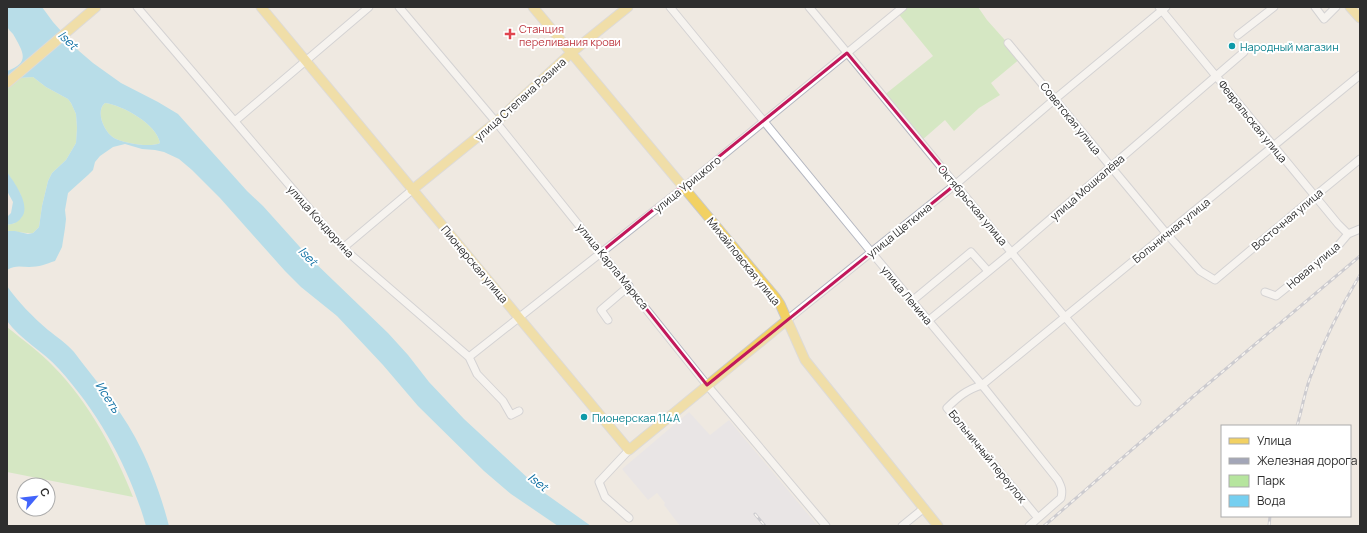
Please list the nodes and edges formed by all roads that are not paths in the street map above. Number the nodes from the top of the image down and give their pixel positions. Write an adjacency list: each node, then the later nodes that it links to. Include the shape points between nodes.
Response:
1 (96, 7): 25 (main road)
2 (137, 7): 27 (street, улица Кондюрина)
3 (261, 7): 22 (main road, Пионерская улица)
4 (370, 7): 22 (street)
5 (399, 7): 29 (street, улица Карла Маркса)
6 (533, 7): 20 (main road, Михайловская улица)
7 (628, 7): 20 (main road, улица Степана Разина)
8 (670, 7): 28 (street, улица Ленина)
9 (809, 7): 21 (street, Октябрьская улица)
10 (903, 7): 21 (street, улица Урицкого)
11 (1274, 7): 17 (street)
12 (1315, 7): 13 (street, via 1324,19)
13 (1336, 7)
14 (1350, 7): 16 (main road)
15 (1162, 8): 24 (street, Февральская улица); 26 (street, улица Щеткина)
16 (1360, 18)
17 (1238, 35)
18 (1008, 42): 26 (street, Советская улица)
19 (1244, 52): 24 (street, улица Мошкалёва)
20 (571, 53): 29 (main road, улица Степана Разина); 34 (main road, Михайловская улица)
21 (847, 53): 28 (street, улица Урицкого); 33 (street, Октябрьская улица)
22 (306, 60): 27 (street); 35 (main road, Пионерская улица)
23 (1360, 74): 30 (street, Больничная улица)
24 (1217, 77): 30 (street, Февральская улица); 32 (street, улица Мошкалёва)
25 (7, 83)
26 (1055, 99): 32 (street, Советская улица); 33 (street, улица Щеткина)
27 (234, 121): 40 (street, улица Кондюрина)
28 (764, 121): 34 (street, улица Урицкого); 43 (street, улица Ленина)
29 (496, 122): 35 (main road, улица Степана Разина); 41 (street, улица Карла Маркса)
30 (1274, 146): 36 (street, Февральская улица); 38 (street, Больничная улица)
31 (1360, 159): 36 (street, Восточная улица)
32 (1110, 166): 38 (street, Советская улица); 42 (street, улица Мошкалёва)
33 (956, 184): 42 (street, Октябрьская улица); 43 (street, улица Щеткина)
34 (683, 188): 41 (street, улица Урицкого); 52 (main road, Михайловская улица, via 776,298)
35 (412, 190): 40 (street); 49 (main road, Пионерская улица)
36 (1315, 196): 39 (street, Февральская улица); 45 (street, Восточная улица)
37 (1360, 229): 39 (street, Новая улица)
38 (1166, 233): 45 (street, Советская улица, via 1200,271); 50 (street, Больничная улица)
39 (1348, 234): 47 (street, Новая улица, via 1337,247 1276,296)
40 (343, 248): 54 (street, улица Кондюрина)
41 (601, 252): 46 (street, улица Карла Маркса); 49 (street, улица Урицкого)
42 (1012, 252): 44 (street, улица Мошкалёва); 50 (street, Октябрьская улица)
43 (872, 253): 48 (street, улица Ленина); 52 (street, улица Щеткина)
44 (988, 271): 48 (street, via 971,252); 53 (street, улица Мошкалёва)
45 (1216, 280)
46 (629, 286): 51 (street, via 601,310); 55 (street, улица Карла Маркса)
47 (1265, 292)
48 (912, 301): 53 (street, улица Ленина)
49 (519, 318): 54 (street, улица Урицкого); 59 (main road, Пионерская улица)
50 (1064, 318): 56 (street, Больничная улица); 57 (street, Октябрьская улица)
51 (608, 320)
52 (787, 320): 55 (main road, улица Щеткина); 60 (main road, Михайловская улица, via 805,360)
53 (928, 321): 56 (street, улица Ленина)
54 (470, 357): 58 (street, улица Кондюрина, via 477,374 504,401 511,415)
55 (708, 385): 59 (main road, улица Щеткина); 63 (street, улица Карла Маркса)
56 (982, 385): 62 (street, улица Ленина, via 1061,486 1061,498); 62 (street, Больничный переулок, via 970,389 947,408)
57 (1137, 402)
58 (520, 411)
59 (629, 450): 61 (street, via 599,482 605,497)
60 (924, 508): 64 (street); 65 (main road, Михайловская улица)
61 (629, 518)
62 (1038, 518): 66 (street, улица Ленина)
63 (826, 526)
64 (902, 526)
65 (938, 526)
66 (1029, 526)

